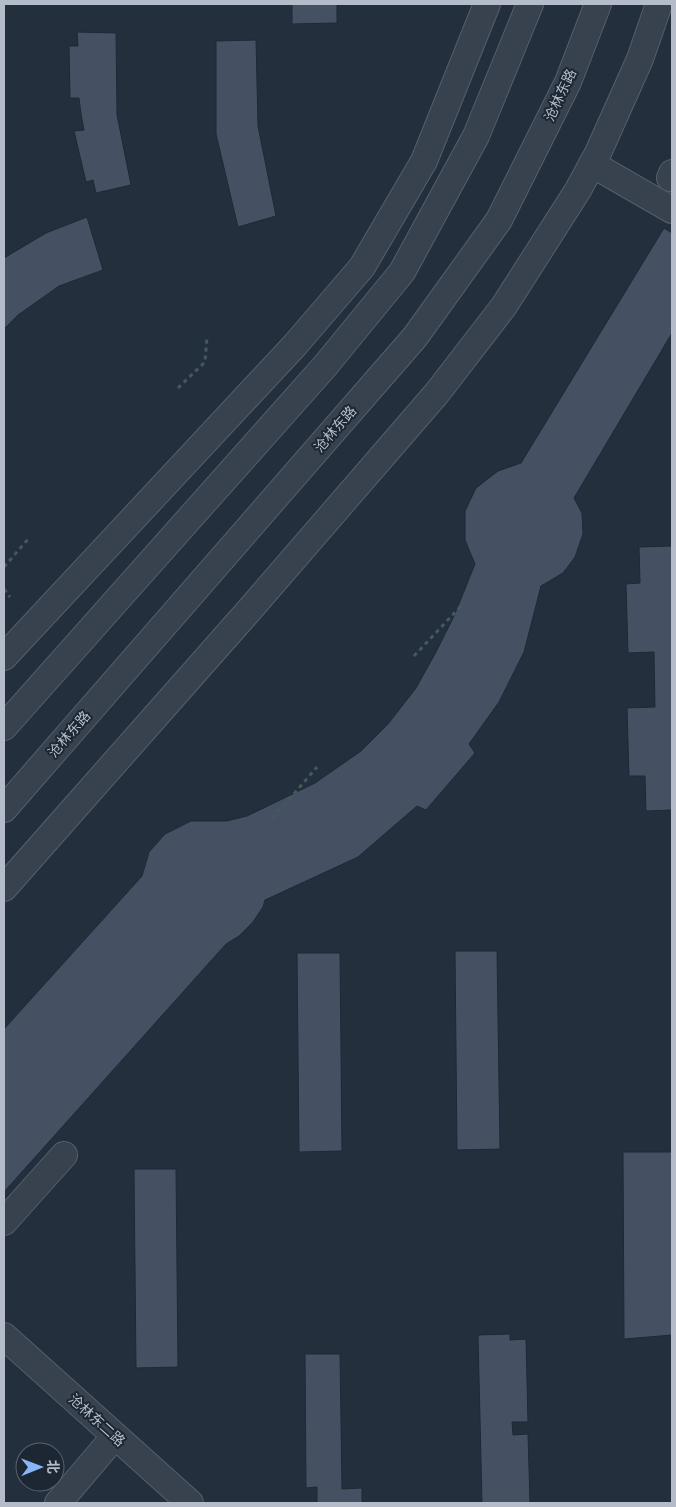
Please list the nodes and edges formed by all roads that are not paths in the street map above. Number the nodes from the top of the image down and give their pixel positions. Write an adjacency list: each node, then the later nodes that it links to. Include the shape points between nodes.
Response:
1 (487, 4): 7 (street, via 424,161 362,267 295,345)
2 (530, 4): 8 (street, via 476,136 402,272 325,366)
3 (598, 4): 9 (street, 沧林东路, via 568,82 499,220 415,337)
4 (659, 4): 5 (street, via 640,59)
5 (592, 164): 6 (street); 10 (street, via 504,306 437,393)
6 (672, 210)
7 (4, 657)
8 (4, 727)
9 (4, 809)
10 (4, 888)
11 (64, 1155): 12 (street)
12 (4, 1222)
13 (4, 1336): 14 (street, 沧林东二路)
14 (115, 1436): 15 (street); 16 (street, 沧林东二路)
15 (58, 1503)
16 (190, 1503)

